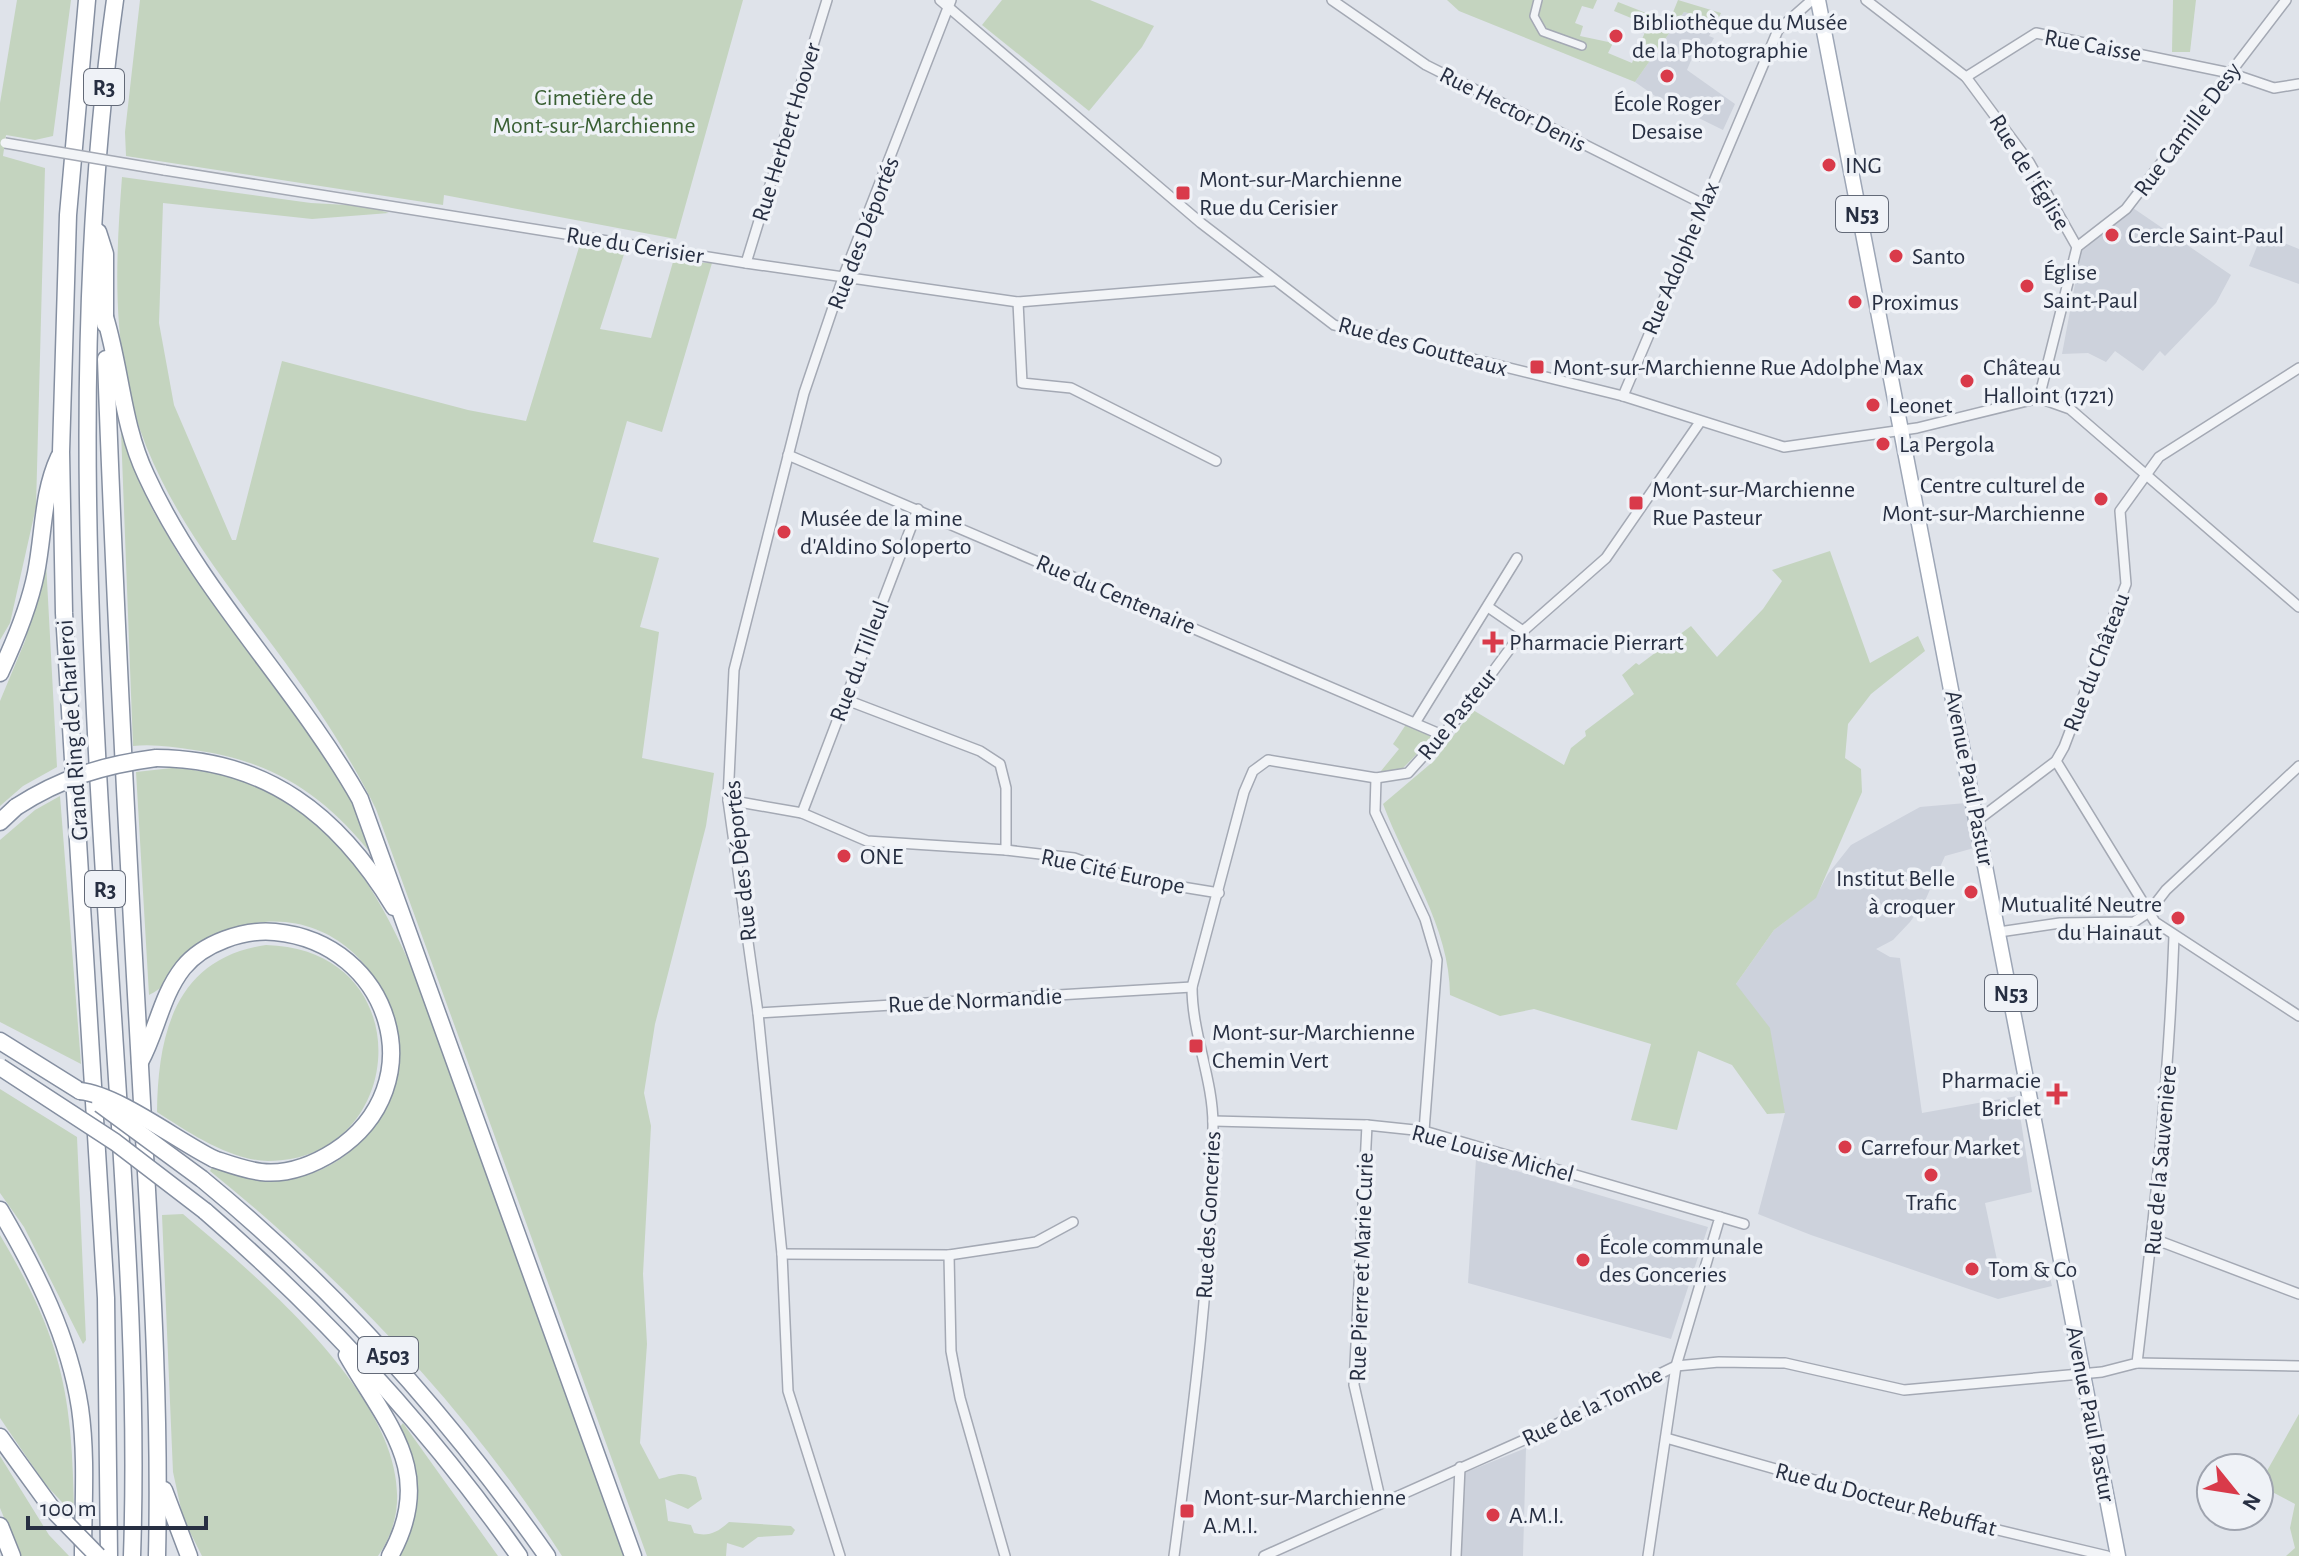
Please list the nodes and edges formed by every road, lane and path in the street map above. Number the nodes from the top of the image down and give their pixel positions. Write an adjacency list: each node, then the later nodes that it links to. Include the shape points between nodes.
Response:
1 (87, 0): 28 (highway, Grand Ring de Charleroi / R3, via 68,215)
2 (115, 0): 16 (highway, Grand Ring de Charleroi / R3)
3 (827, 0): 18 (street, Rue Herbert Hoover)
4 (1332, 0): 15 (street, Rue Hector Denis, via 1426,65)
5 (1538, 0): 10 (street, via 1534,16 1543,32)
6 (1815, 0): 15 (street, Rue Adolphe Max, via 1778,30); 27 (main road, Avenue Paul Pastur / N53)
7 (1866, 0): 12 (street, Rue de l'Église)
8 (2286, 0): 11 (street, Rue Camille Desy)
9 (946, 2): 19 (street, Rue des Déportés); 20 (street, Rue des Goutteaux)
10 (1582, 46)
11 (2230, 73): 12 (street, Rue Caisse, via 2036,33); 13 (street, Rue Caisse, via 2274,88); 17 (street, Rue Camille Desy, via 2126,209)
12 (1966, 77): 17 (street, Rue de l'Église, via 2029,162)
13 (2299, 84)
14 (2, 142): 18 (street, Rue du Cerisier, bridge)
15 (1703, 204): 24 (street, Rue Adolphe Max)
16 (94, 221): 22 (highway, via 105,254); 87 (highway, Grand Ring de Charleroi / R3, via 90,613 129,1300)
17 (2077, 247): 25 (street, Rue de l'Église)
18 (746, 263): 19 (street, Rue du Cerisier)
19 (844, 275): 21 (street, Rue du Cerisier); 29 (street, Rue des Déportés)
20 (1273, 281): 21 (street, Rue du Cerisier); 24 (street, Rue des Goutteaux, via 1334,325)
21 (1018, 302): 30 (street, via 1022,383 1071,388)
22 (105, 317): 52 (highway, via 121,403 145,474 181,544 335,755 360,799); 58 (highway)
23 (2299, 368): 31 (street, Rue du Château, via 2159,457)
24 (1623, 396): 26 (street, Rue des Goutteaux)
25 (2039, 398): 27 (street); 31 (street, via 2070,409)
26 (1700, 422): 27 (street, Rue des Goutteaux, via 1784,447); 36 (street, Rue Pasteur, via 1606,558)
27 (1903, 429): 46 (main road, Avenue Paul Pastur / N53)
28 (61, 452): 37 (highway, via 48,482 36,574); 86 (highway, Grand Ring de Charleroi / R3, via 64,613 106,1298)
29 (788, 455): 32 (street, Rue du Centenaire); 44 (street, Rue des Déportés, via 734,670)
30 (1216, 461)
31 (2148, 472): 35 (street); 41 (street, Rue du Château, via 2120,511 2126,584)
32 (918, 509): 38 (street, Rue du Tilleul); 39 (street, Rue du Centenaire)
33 (1517, 558): 34 (street)
34 (1488, 607): 36 (street); 39 (street)
35 (2299, 607)
36 (1523, 631): 40 (street, Rue Pasteur)
37 (2, 668)
38 (844, 699): 45 (street, Rue du Tilleul); 48 (street, Rue Cité Europe, via 980,751 1000,764 1006,788)
39 (1415, 723): 40 (street, Rue du Centenaire)
40 (1442, 735): 43 (street, Rue Pasteur, via 1408,773)
41 (2056, 761): 46 (street, Rue du Château); 50 (street)
42 (2298, 770): 50 (street, via 2166,890)
43 (1376, 778): 49 (street, Rue des Gonceries, via 1268,760 1253,771 1244,792); 63 (street, via 1375,812 1425,919 1437,960)
44 (728, 800): 45 (street, Rue Cité Europe); 55 (street, Rue des Déportés)
45 (802, 813): 48 (street, Rue Cité Europe, via 867,841)
46 (1978, 820): 51 (main road, Avenue Paul Pastur / N53)
47 (0, 822): 52 (highway, bridge, via 51,785 85,771 156,758 189,758 242,772 303,801 358,851)
48 (1006, 850): 49 (street, Rue Cité Europe, via 1074,858 1133,879)
49 (1219, 893): 54 (street, Rue des Gonceries)
50 (2149, 912): 51 (street, via 2134,922 2060,923); 53 (street)
51 (1999, 932): 76 (main road, Avenue Paul Pastur / N53)
52 (411, 935): 93 (highway)
53 (2174, 936): 56 (street); 68 (street, Rue de la Sauvenière)
54 (1192, 987): 55 (street, Rue de Normandie); 61 (street, Rue des Gonceries)
55 (758, 1013): 69 (street, Rue des Déportés)
56 (2299, 1016)
57 (0, 1041): 60 (highway, A503)
58 (140, 1063): 60 (highway, bridge, via 167,992 184,966 204,949 263,931 324,944 347,959 382,1006 391,1041 389,1078 376,1110 354,1138 294,1170 262,1172 214,1159 99,1093); 80 (highway, via 154,1255)
59 (0, 1067): 72 (highway, A503, bridge, via 115,1142 205,1211)
60 (80, 1091): 92 (highway, A503, bridge, via 202,1179 354,1318 435,1408)
61 (1213, 1121): 62 (street, Rue Louise Michel); 96 (street, Rue des Gonceries, via 1200,1358)
62 (1367, 1125): 63 (street, Rue Louise Michel); 81 (street, Rue Pierre et Marie Curie, via 1354,1385)
63 (1424, 1131): 65 (street, Rue Louise Michel)
64 (0, 1210): 84 (highway, via 30,1263 72,1365 84,1444)
65 (1720, 1217): 67 (street, Rue Louise Michel); 74 (street)
66 (1073, 1222): 70 (street, via 1036,1242)
67 (1744, 1224)
68 (2154, 1239): 71 (street); 73 (street, Rue de la Sauvenière)
69 (782, 1254): 70 (street); 94 (street, Rue des Déportés, via 788,1391)
70 (949, 1255): 95 (street, via 951,1351)
71 (2299, 1294)
72 (341, 1343): 90 (highway, via 390,1420 403,1454 409,1503); 91 (highway, A503, via 439,1448)
73 (2137, 1363): 75 (street); 76 (street)
74 (1676, 1366): 76 (street, Rue de la Tombe, via 1785,1363 1904,1390); 78 (street); 79 (street, Rue de la Tombe)
75 (2299, 1366)
76 (2083, 1372): 101 (main road, Avenue Paul Pastur / N53)
77 (0, 1437): 85 (highway, bridge, via 53,1510)
78 (1666, 1438): 99 (street); 100 (street, Rue du Docteur Rebuffat, via 1952,1519)
79 (1460, 1467): 81 (street, Rue de la Tombe); 98 (street)
80 (159, 1473): 88 (highway); 89 (highway)
81 (1381, 1502): 97 (street, Rue de la Tombe)
82 (0, 1526): 83 (highway)
83 (12, 1556)
84 (83, 1556)
85 (98, 1556)
86 (109, 1556)
87 (132, 1556)
88 (157, 1556)
89 (189, 1556)
90 (390, 1556)
91 (519, 1556)
92 (547, 1556)
93 (633, 1556)
94 (840, 1556)
95 (1005, 1556)
96 (1174, 1556)
97 (1264, 1556)
98 (1456, 1556)
99 (1648, 1556)
100 (2107, 1556)
101 (2118, 1556)

